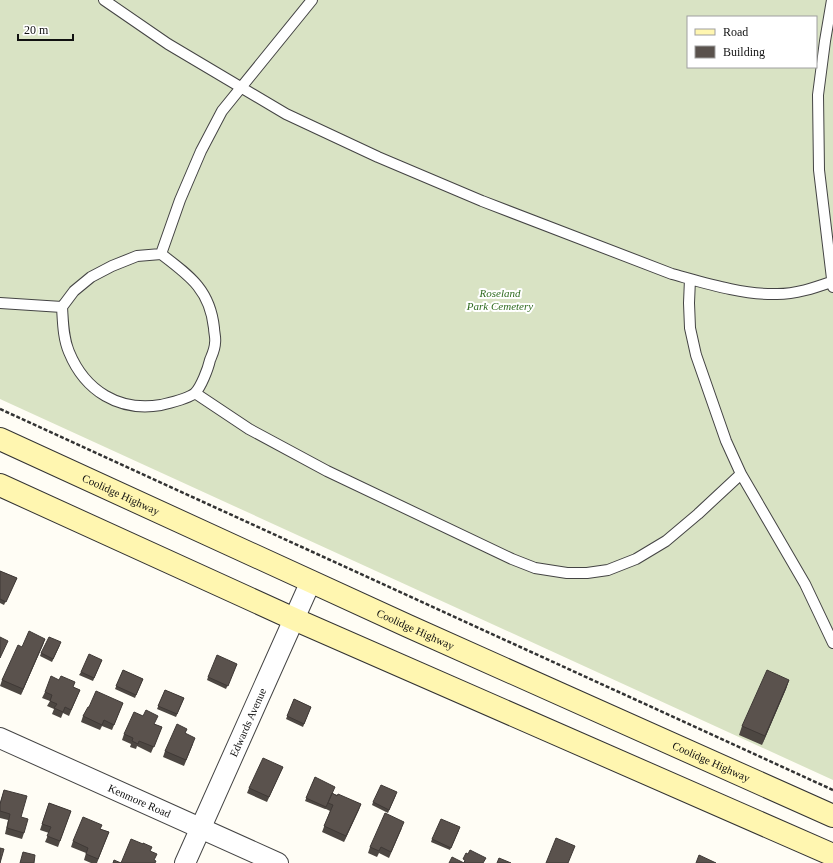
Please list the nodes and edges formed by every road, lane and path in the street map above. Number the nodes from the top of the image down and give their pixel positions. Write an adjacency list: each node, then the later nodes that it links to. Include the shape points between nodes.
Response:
1 (104, 0): 4 (lane, via 168,44)
2 (312, 0): 4 (lane)
3 (832, 0): 7 (lane, via 818,95 819,170)
4 (242, 87): 5 (lane, via 222,110 201,151); 6 (lane, via 286,114 378,157 482,201)
5 (161, 254): 9 (lane, via 137,256 91,277 74,291); 10 (lane, via 195,282 206,296 212,314 215,343 207,373)
6 (690, 279): 7 (lane, via 748,292 778,294); 13 (lane, via 690,328 696,356 726,441)
7 (832, 285)
8 (0, 303): 9 (lane)
9 (62, 307): 10 (lane, via 63,332 69,352 86,382 109,399 127,404 152,406 175,402)
10 (195, 393): 13 (lane, via 249,429 327,471 512,559 535,568 567,573 608,570 636,559 666,541)
11 (0, 409): 19 (path)
12 (0, 439): 15 (main road, Coolidge Highway)
13 (741, 474): 17 (lane, via 805,584)
14 (0, 485): 16 (main road)
15 (311, 581): 16 (street, Edwards Avenue); 20 (main road, Coolidge Highway)
16 (294, 619): 21 (street, Edwards Avenue); 22 (main road)
17 (833, 643)
18 (0, 738): 21 (street, Kenmore Road)
19 (833, 790)
20 (833, 816)
21 (200, 828): 23 (street, Edwards Avenue); 24 (street, Kenmore Road)
22 (833, 855)
23 (185, 863)
24 (278, 863)

